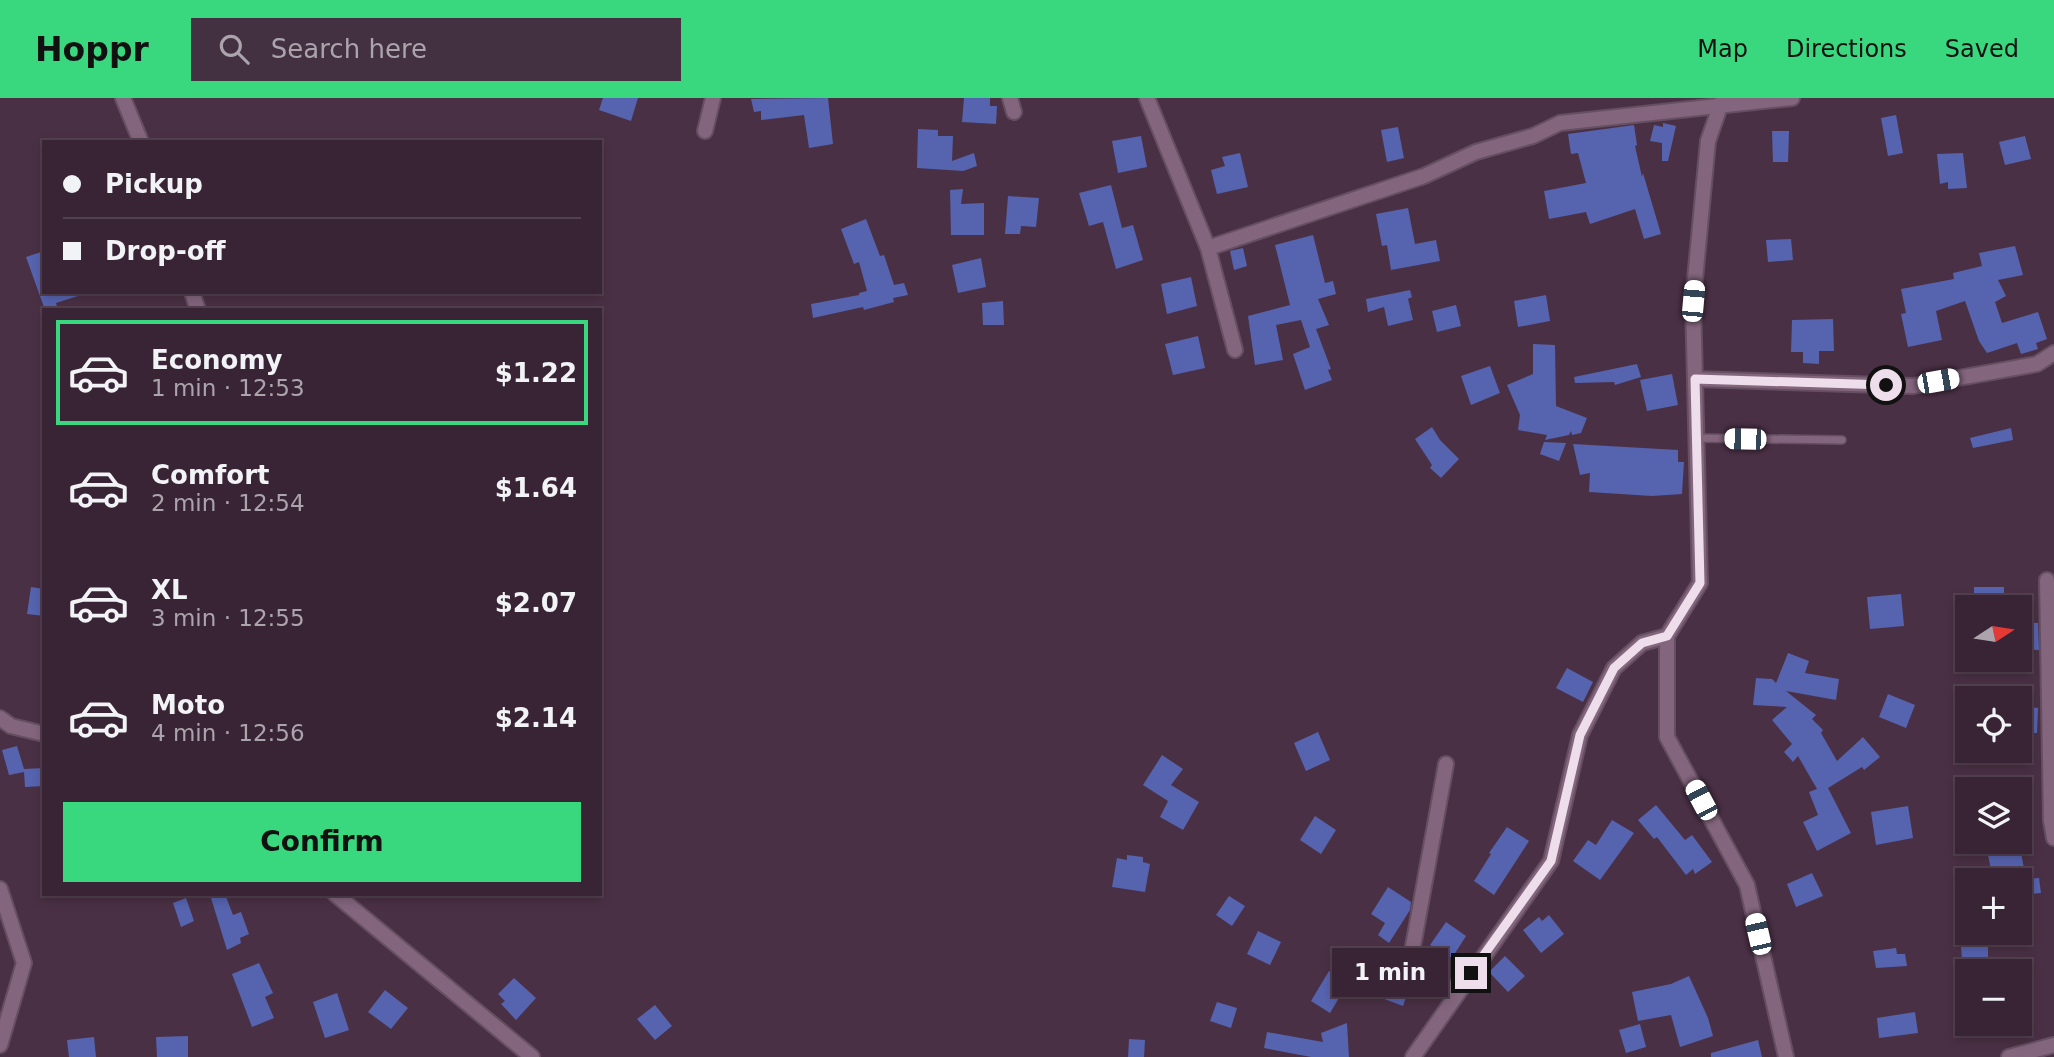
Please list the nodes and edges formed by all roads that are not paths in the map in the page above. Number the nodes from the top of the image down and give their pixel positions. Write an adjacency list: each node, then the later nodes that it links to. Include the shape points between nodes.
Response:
1 (122, 98): 7 (street)
2 (713, 98): 6 (street)
3 (1147, 98): 8 (street)
4 (1792, 98): 5 (street)
5 (1722, 102): 8 (street, via 1560,123 1424,176); 11 (street, via 1708,141 1693,301)
6 (705, 131)
7 (140, 140)
8 (1208, 248): 9 (street)
9 (1235, 350)
10 (2054, 353): 11 (street, via 2037,364 1913,386)
11 (1695, 379): 12 (street)
12 (1696, 438): 13 (lane); 15 (street, via 1700,583)
13 (1842, 440)
14 (2047, 580): 20 (street)
15 (1667, 636): 23 (street, via 1642,643 1614,668 1580,735 1551,861); 28 (street, via 1667,737 1746,885)
16 (5, 722): 17 (street); 18 (street)
17 (42, 733)
18 (0, 737)
19 (1446, 764): 23 (street, via 1412,952)
20 (2054, 838)
21 (0, 889): 24 (street, via 24,963)
22 (337, 896): 26 (street)
23 (1455, 996): 27 (street)
24 (0, 1045)
25 (2054, 1045): 29 (street)
26 (532, 1057)
27 (1413, 1057)
28 (1786, 1057)
29 (2009, 1057)

